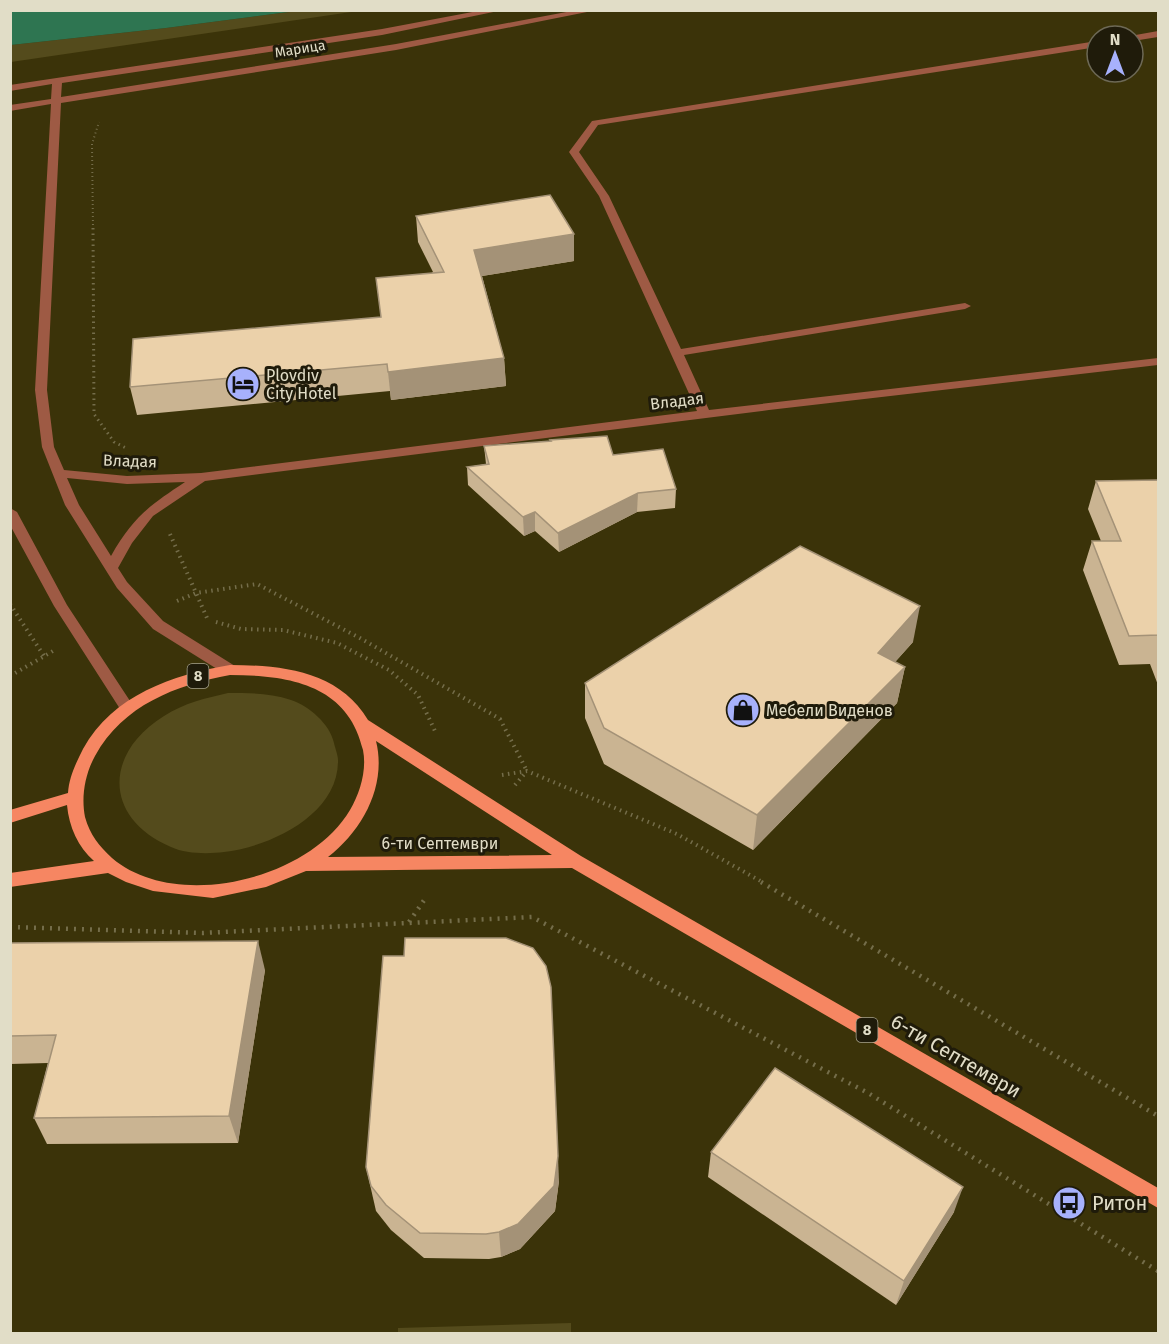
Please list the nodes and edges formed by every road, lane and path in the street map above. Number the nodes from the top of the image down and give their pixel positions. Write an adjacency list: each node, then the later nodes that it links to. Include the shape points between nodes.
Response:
1 (499, 10): 4 (street, Марица)
2 (593, 10): 6 (street, Марица)
3 (1085, 46): 10 (street, via 595,123 574,152 604,196)
4 (57, 82): 5 (street, Марица); 7 (street)
5 (10, 88)
6 (112, 93): 7 (street, Марица); 15 (path, via 115,103 100,118 92,144 94,414 114,442 128,448)
7 (58, 101): 8 (street, Марица); 13 (street, via 41,390 48,447)
8 (10, 108)
9 (965, 306): 10 (street)
10 (677, 353): 12 (street)
11 (1158, 362): 12 (street, Владая)
12 (705, 414): 14 (street, Владая)
13 (58, 473): 15 (street, Владая); 18 (street, via 72,505)
14 (201, 477): 15 (street, Владая); 17 (street, Владая)
15 (127, 480)
16 (10, 512): 26 (street, via 62,606)
17 (148, 513): 18 (street, Владая); 19 (path, via 171,535)
18 (111, 567): 24 (street, via 158,625)
19 (196, 593): 20 (path); 35 (path, via 257,584 358,637 501,719 527,771 687,840)
20 (183, 598)
21 (10, 604): 23 (path)
22 (58, 647): 23 (path)
23 (44, 656): 25 (path)
24 (230, 670): 26 (main road, 8, via 176,682); 27 (main road, 8, via 286,673 311,680 351,707)
25 (10, 676)
26 (127, 708): 28 (main road, 8, via 89,750 78,773)
27 (364, 725): 30 (main road, 6-ти Септември / 8); 31 (main road, 8, via 372,747 373,771 366,796 352,821 332,844)
28 (74, 797): 29 (main road); 32 (main road, 8, via 78,822 90,846)
29 (10, 817)
30 (575, 861): 31 (main road, 6-ти Септември / 8); 36 (main road, 6-ти Септември / 8)
31 (304, 864): 32 (main road, 8, via 264,881 202,891 167,889 136,880)
32 (110, 866): 33 (main road)
33 (10, 880)
34 (10, 927): 37 (path, via 202,933 532,916 868,1092)
35 (1158, 1116)
36 (1158, 1199)
37 (1158, 1271)

